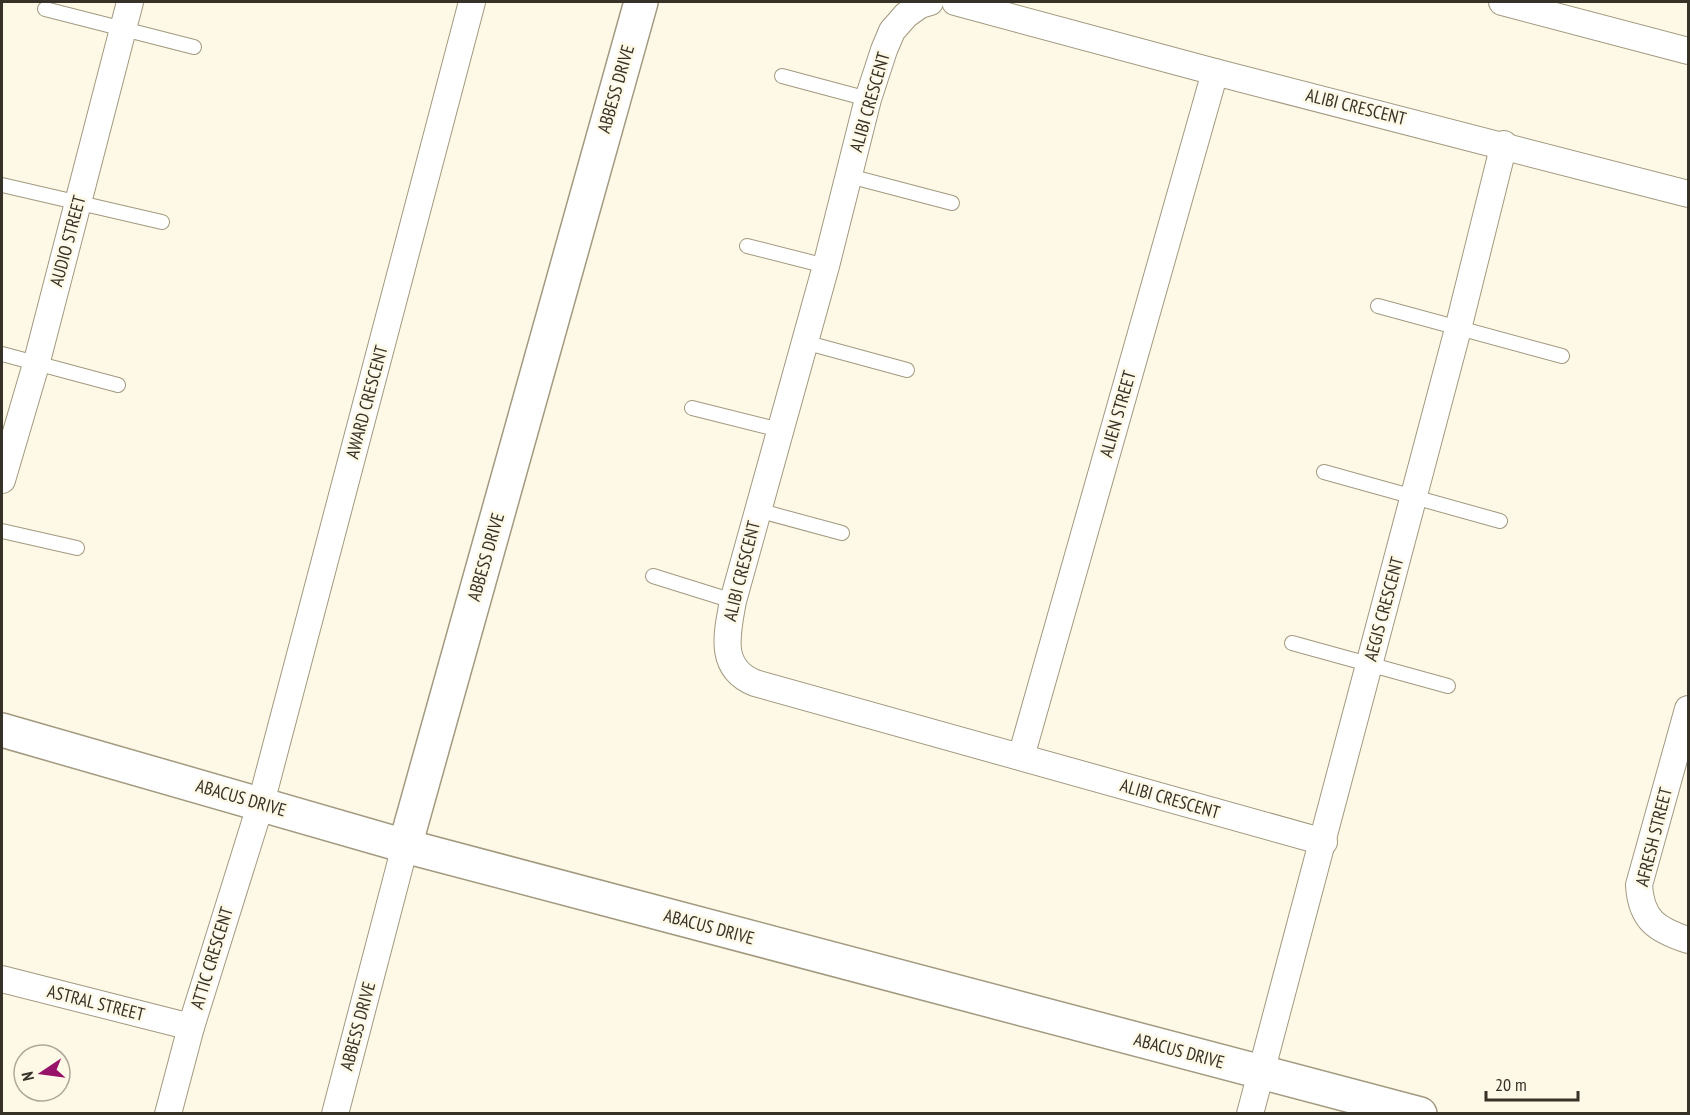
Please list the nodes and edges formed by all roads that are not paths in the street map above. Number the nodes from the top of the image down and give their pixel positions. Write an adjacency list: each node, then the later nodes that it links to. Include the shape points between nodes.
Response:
1 (130, 2): 8 (street, AUDIO STREET)
2 (472, 2): 49 (street, AWARD CRESCENT)
3 (641, 2): 51 (street, ABBESS DRIVE)
4 (930, 2): 13 (street, ALIBI CRESCENT, via 906,15 892,31)
5 (955, 2): 11 (street, ALIBI CRESCENT)
6 (1502, 2): 10 (street)
7 (45, 9): 8 (lane)
8 (123, 30): 9 (lane); 18 (street, AUDIO STREET)
9 (194, 46)
10 (1689, 51)
11 (1215, 72): 14 (street, ALIBI CRESCENT); 48 (street, ALIEN STREET)
12 (782, 76): 13 (lane)
13 (868, 99): 15 (street, ALIBI CRESCENT)
14 (1504, 144): 17 (street, ALIBI CRESCENT); 24 (street, AEGIS CRESCENT)
15 (849, 176): 19 (lane); 22 (street, ALIBI CRESCENT)
16 (2, 184): 18 (lane)
17 (1689, 194)
18 (78, 203): 20 (lane); 28 (street, AUDIO STREET)
19 (952, 203)
20 (162, 222)
21 (747, 246): 22 (lane)
22 (826, 266): 25 (street, ALIBI CRESCENT)
23 (1378, 306): 24 (lane)
24 (1458, 329): 27 (lane); 35 (street, AEGIS CRESCENT)
25 (804, 342): 29 (lane); 32 (street, ALIBI CRESCENT)
26 (2, 354): 28 (lane)
27 (1562, 356)
28 (37, 361): 30 (lane); 34 (street, AUDIO STREET)
29 (907, 370)
30 (118, 385)
31 (692, 408): 32 (lane)
32 (780, 430): 36 (street, ALIBI CRESCENT)
33 (1324, 472): 35 (lane)
34 (2, 480)
35 (1413, 498): 37 (lane); 44 (street, AEGIS CRESCENT)
36 (757, 510): 39 (lane); 42 (street, ALIBI CRESCENT)
37 (1500, 521)
38 (2, 531): 40 (lane)
39 (842, 533)
40 (77, 548)
41 (653, 576): 42 (lane)
42 (733, 601): 48 (street, ALIBI CRESCENT, via 727,643 735,670 743,678)
43 (1292, 643): 44 (lane)
44 (1370, 663): 45 (lane); 50 (street, AEGIS CRESCENT)
45 (1448, 686)
46 (1689, 709): 52 (street, AFRESH STREET, via 1639,885 1640,904 1648,918 1659,928)
47 (2, 730): 49 (street, ABACUS DRIVE)
48 (1021, 757): 50 (street, ALIBI CRESCENT)
49 (261, 803): 51 (street, ABACUS DRIVE); 54 (street, ATTIC CRESCENT)
50 (1324, 842): 55 (street, AEGIS CRESCENT)
51 (405, 846): 55 (street, ABACUS DRIVE); 57 (street, ABBESS DRIVE)
52 (1689, 940)
53 (2, 979): 54 (street, ASTRAL STREET)
54 (191, 1027): 56 (street, ATTIC CRESCENT)
55 (1262, 1073): 58 (street, AEGIS CRESCENT); 59 (street, ABACUS DRIVE)
56 (168, 1113)
57 (335, 1113)
58 (1250, 1113)
59 (1420, 1113)

